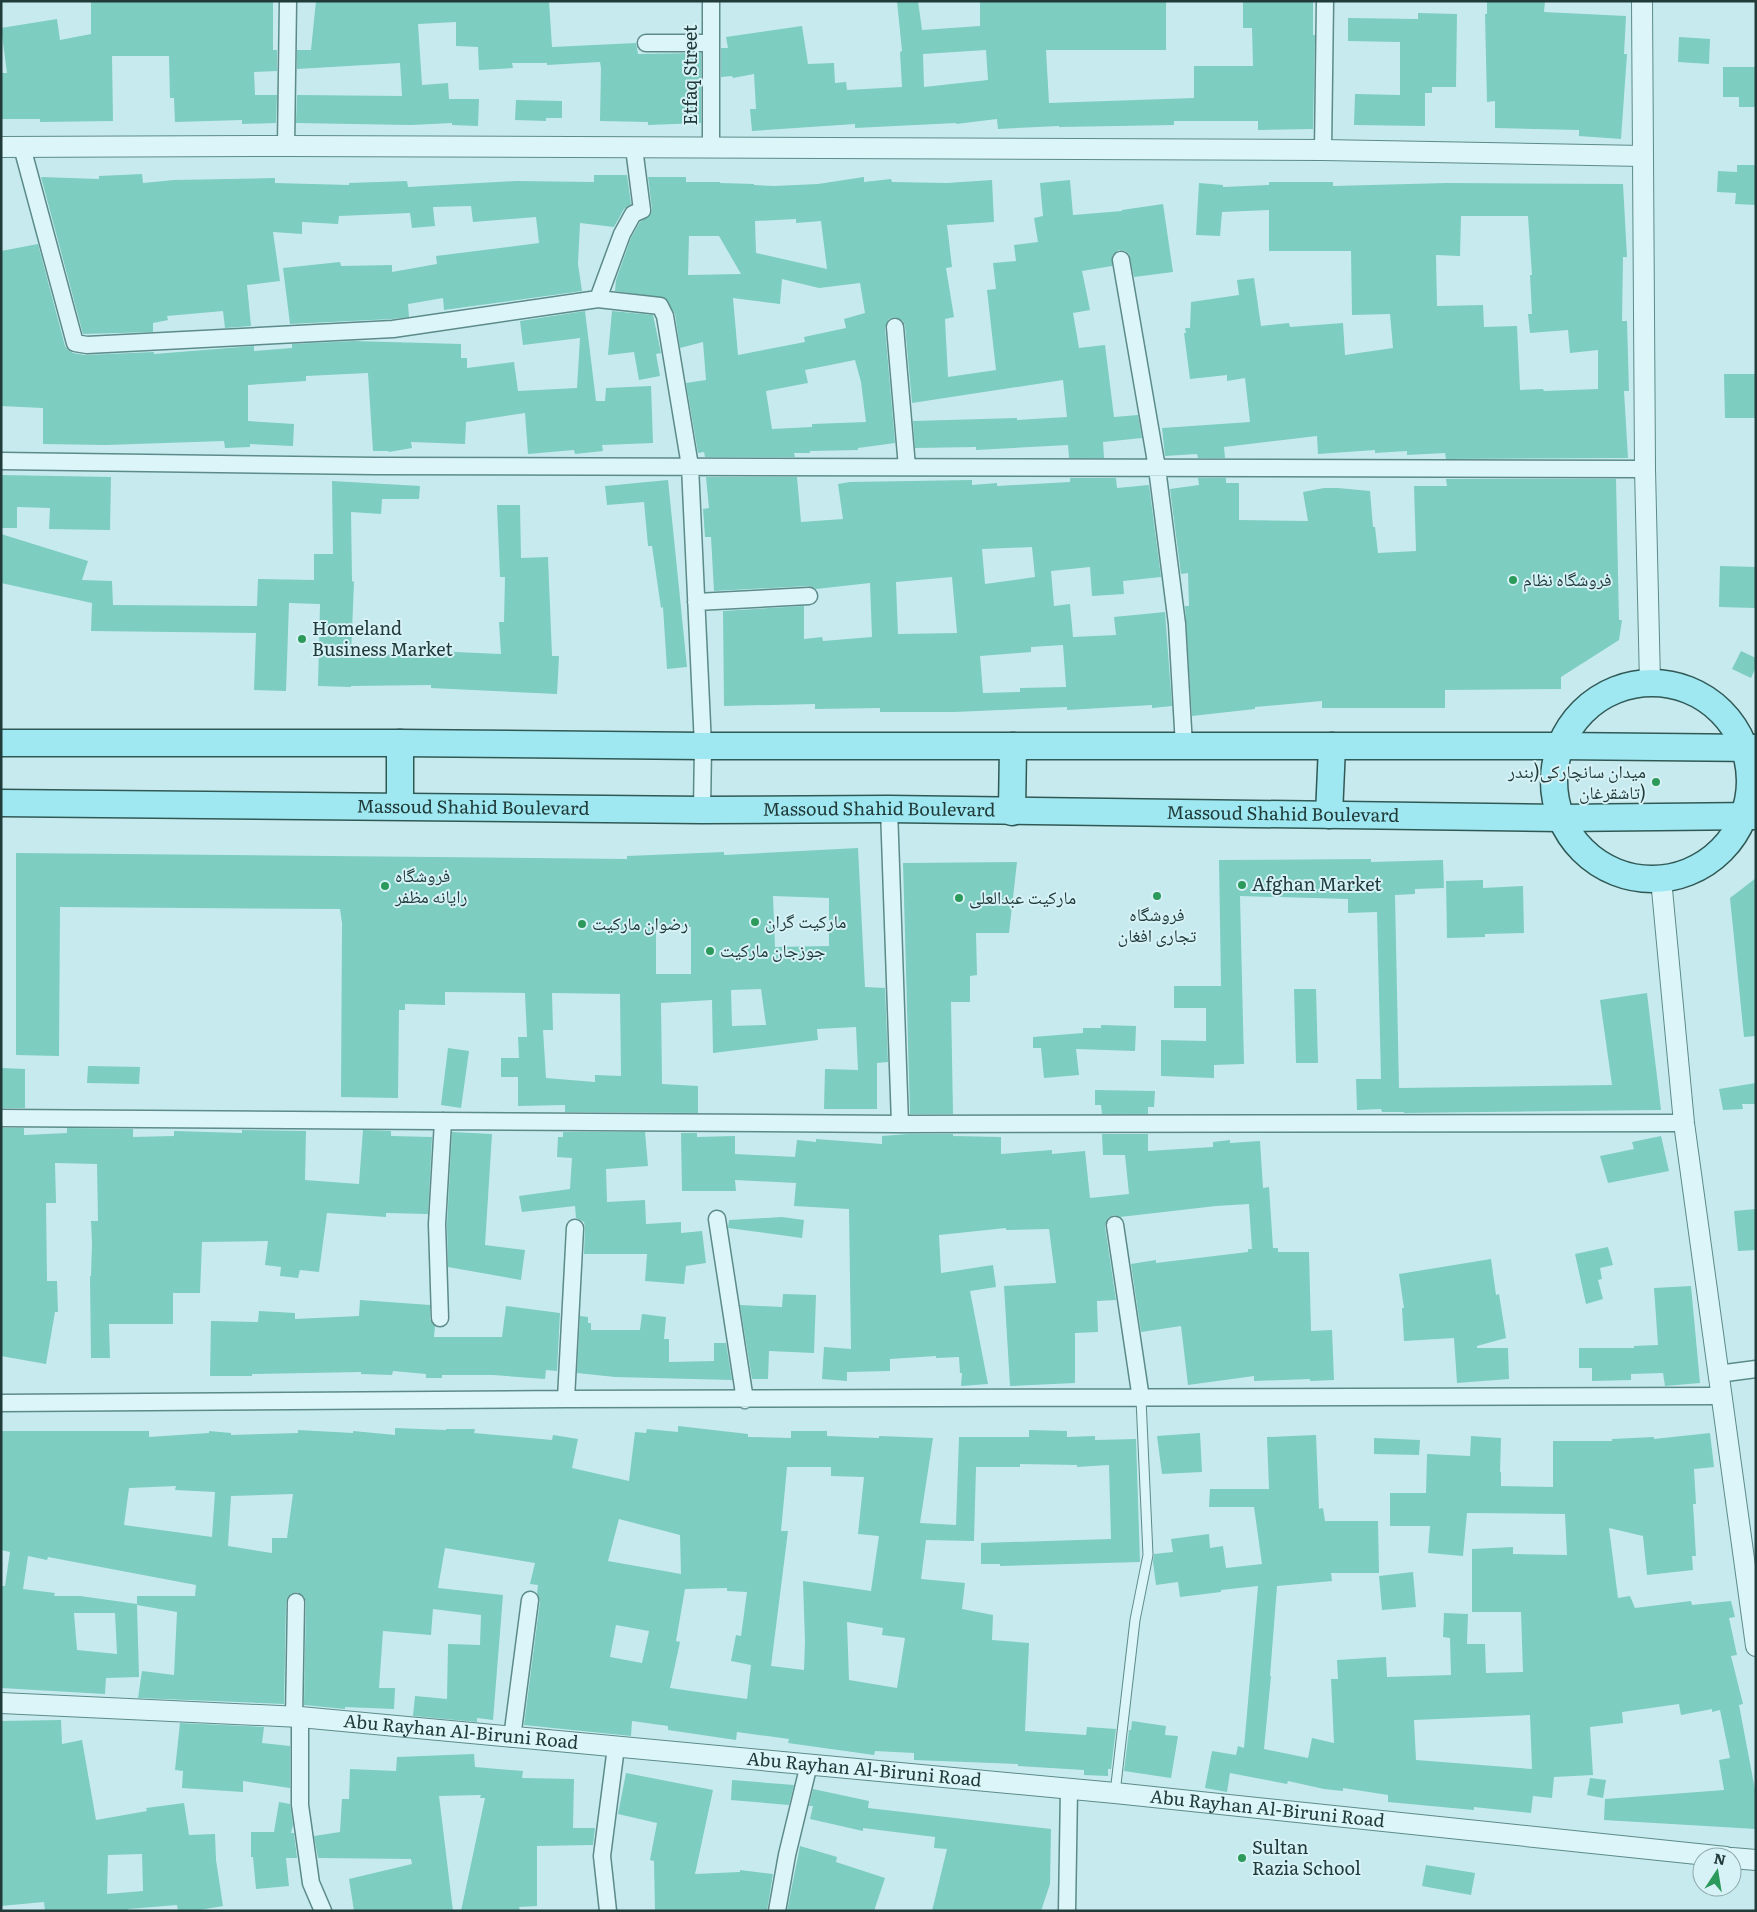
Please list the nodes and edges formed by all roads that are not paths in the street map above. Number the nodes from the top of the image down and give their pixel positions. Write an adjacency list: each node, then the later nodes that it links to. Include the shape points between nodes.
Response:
1 (288, 1): 7 (street)
2 (711, 1): 6 (street, Etfaq Street)
3 (1325, 1): 12 (street)
4 (1642, 1): 13 (street)
5 (646, 43): 6 (street)
6 (711, 44): 11 (street, Etfaq Street)
7 (286, 146): 8 (street); 10 (street)
8 (22, 147): 9 (street); 15 (street, via 75,343 87,345 393,329)
9 (1, 148)
10 (634, 148): 11 (street); 15 (street, via 642,210 633,214 622,234)
11 (711, 148): 12 (street)
12 (1323, 150): 13 (street)
13 (1643, 156): 21 (street)
14 (1121, 260): 20 (street)
15 (598, 299): 18 (street, via 660,306 666,316)
16 (895, 328): 19 (street)
17 (1, 461): 18 (street)
18 (690, 466): 19 (street); 23 (street)
19 (907, 467): 20 (street)
20 (1157, 468): 21 (street); 29 (street, via 1177,624)
21 (1645, 469): 24 (street)
22 (809, 596): 23 (street)
23 (696, 602): 27 (street)
24 (1650, 682): 31 (main road, via 1621,687 1595,700 1573,720); 32 (main road, via 1681,686 1709,700 1731,721)
25 (400, 742): 26 (main road); 27 (main road); 34 (main road)
26 (1, 743)
27 (703, 746): 28 (main road); 36 (street)
28 (1013, 746): 29 (main road); 37 (main road)
29 (1184, 746): 30 (main road)
30 (1332, 746): 31 (main road); 38 (main road)
31 (1559, 746): 32 (main road); 40 (main road, via 1553,786)
32 (1751, 748): 39 (main road)
33 (1, 804): 34 (main road, Massoud Shahid Boulevard)
34 (400, 806): 36 (main road, Massoud Shahid Boulevard)
35 (889, 809): 36 (main road, Massoud Shahid Boulevard); 37 (main road, Massoud Shahid Boulevard); 45 (street)
36 (702, 810)
37 (1012, 812): 38 (main road, Massoud Shahid Boulevard)
38 (1329, 814): 40 (main road, Massoud Shahid Boulevard)
39 (1750, 816): 40 (main road, Massoud Shahid Boulevard); 41 (main road, via 1712,860 1688,873)
40 (1560, 818): 41 (main road, via 1576,844 1600,865 1630,877)
41 (1661, 879): 44 (street)
42 (1, 1118): 43 (street)
43 (443, 1121): 45 (street); 49 (street, via 438,1224)
44 (1684, 1123): 45 (street); 51 (street)
45 (900, 1124)
46 (717, 1219): 55 (street)
47 (1115, 1226): 53 (street)
48 (575, 1228): 54 (street)
49 (440, 1318)
50 (1756, 1369): 51 (street)
51 (1718, 1374): 52 (street)
52 (1721, 1396): 53 (street); 59 (street)
53 (1141, 1398): 55 (street); 66 (lane, via 1148,1555 1135,1620)
54 (566, 1399): 55 (street); 56 (street)
55 (745, 1400)
56 (1, 1403)
57 (530, 1600): 62 (street)
58 (296, 1602): 61 (street)
59 (1755, 1642)
60 (1, 1703): 61 (street, Abu Rayhan Al-Biruni Road)
61 (297, 1717): 62 (street, Abu Rayhan Al-Biruni Road); 70 (street, via 300,1805 311,1883)
62 (512, 1738): 63 (street, Abu Rayhan Al-Biruni Road)
63 (616, 1747): 64 (street, Abu Rayhan Al-Biruni Road); 71 (street, via 602,1856)
64 (809, 1764): 65 (street, Abu Rayhan Al-Biruni Road); 72 (street)
65 (1069, 1789): 66 (street, Abu Rayhan Al-Biruni Road); 73 (street)
66 (1115, 1793): 67 (street, Abu Rayhan Al-Biruni Road)
67 (1692, 1853)
68 (1742, 1859): 69 (street)
69 (1756, 1860)
70 (323, 1911)
71 (608, 1911)
72 (777, 1911)
73 (1067, 1911)

